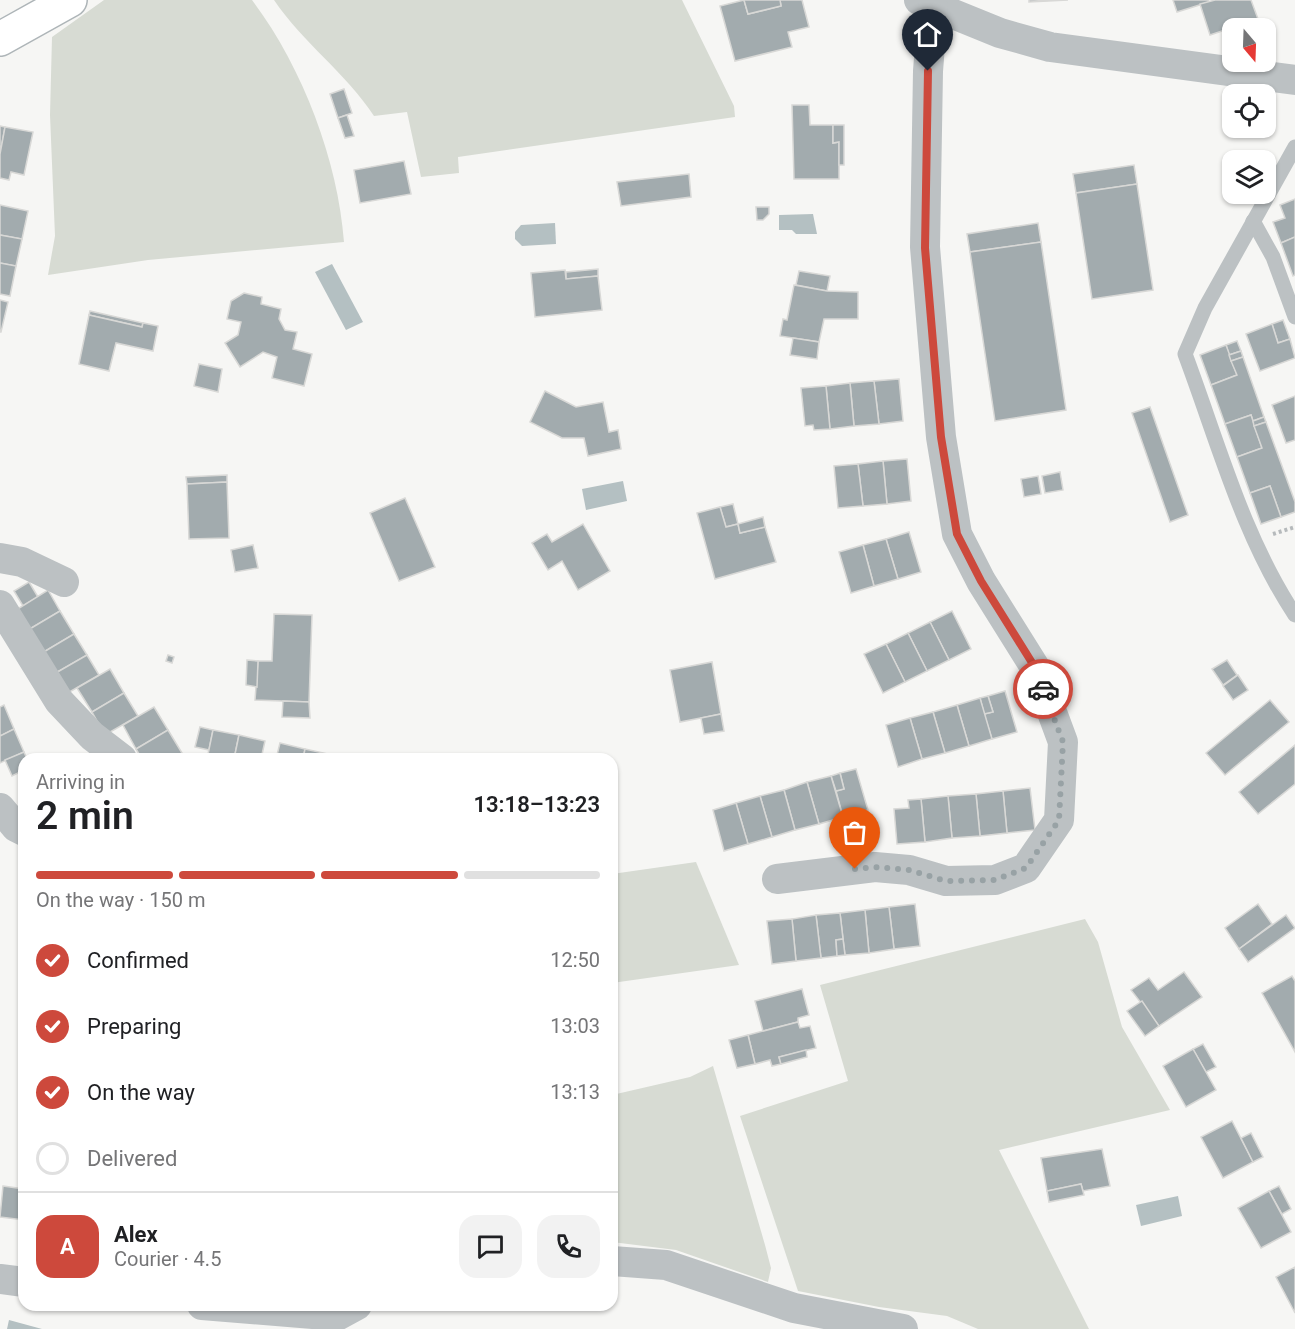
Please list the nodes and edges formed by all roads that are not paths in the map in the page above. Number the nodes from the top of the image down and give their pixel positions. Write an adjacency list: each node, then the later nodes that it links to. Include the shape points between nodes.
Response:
1 (70, 0): 3 (street)
2 (926, 3): 4 (street, via 1000,33 1050,47); 15 (street, via 925,248 941,437 957,534 981,581 1036,669 1063,742 1059,820 1026,868 995,880 946,881 909,870 875,867)
3 (0, 39)
4 (1295, 80)
5 (1295, 147): 6 (lane)
6 (1253, 221): 7 (lane, via 1273,257); 11 (lane, via 1205,308 1185,354 1250,529 1272,581)
7 (1295, 317)
8 (0, 558): 9 (street, via 22,562)
9 (64, 582)
10 (0, 605): 12 (street, via 59,701)
11 (1295, 615)
12 (114, 753)
13 (0, 808): 14 (street)
14 (18, 828)
15 (777, 879)
16 (618, 1261): 21 (street, via 666,1265 794,1308)
17 (0, 1279): 18 (street)
18 (18, 1281)
19 (276, 1311): 20 (street, via 337,1316)
20 (346, 1311)
21 (903, 1329)

